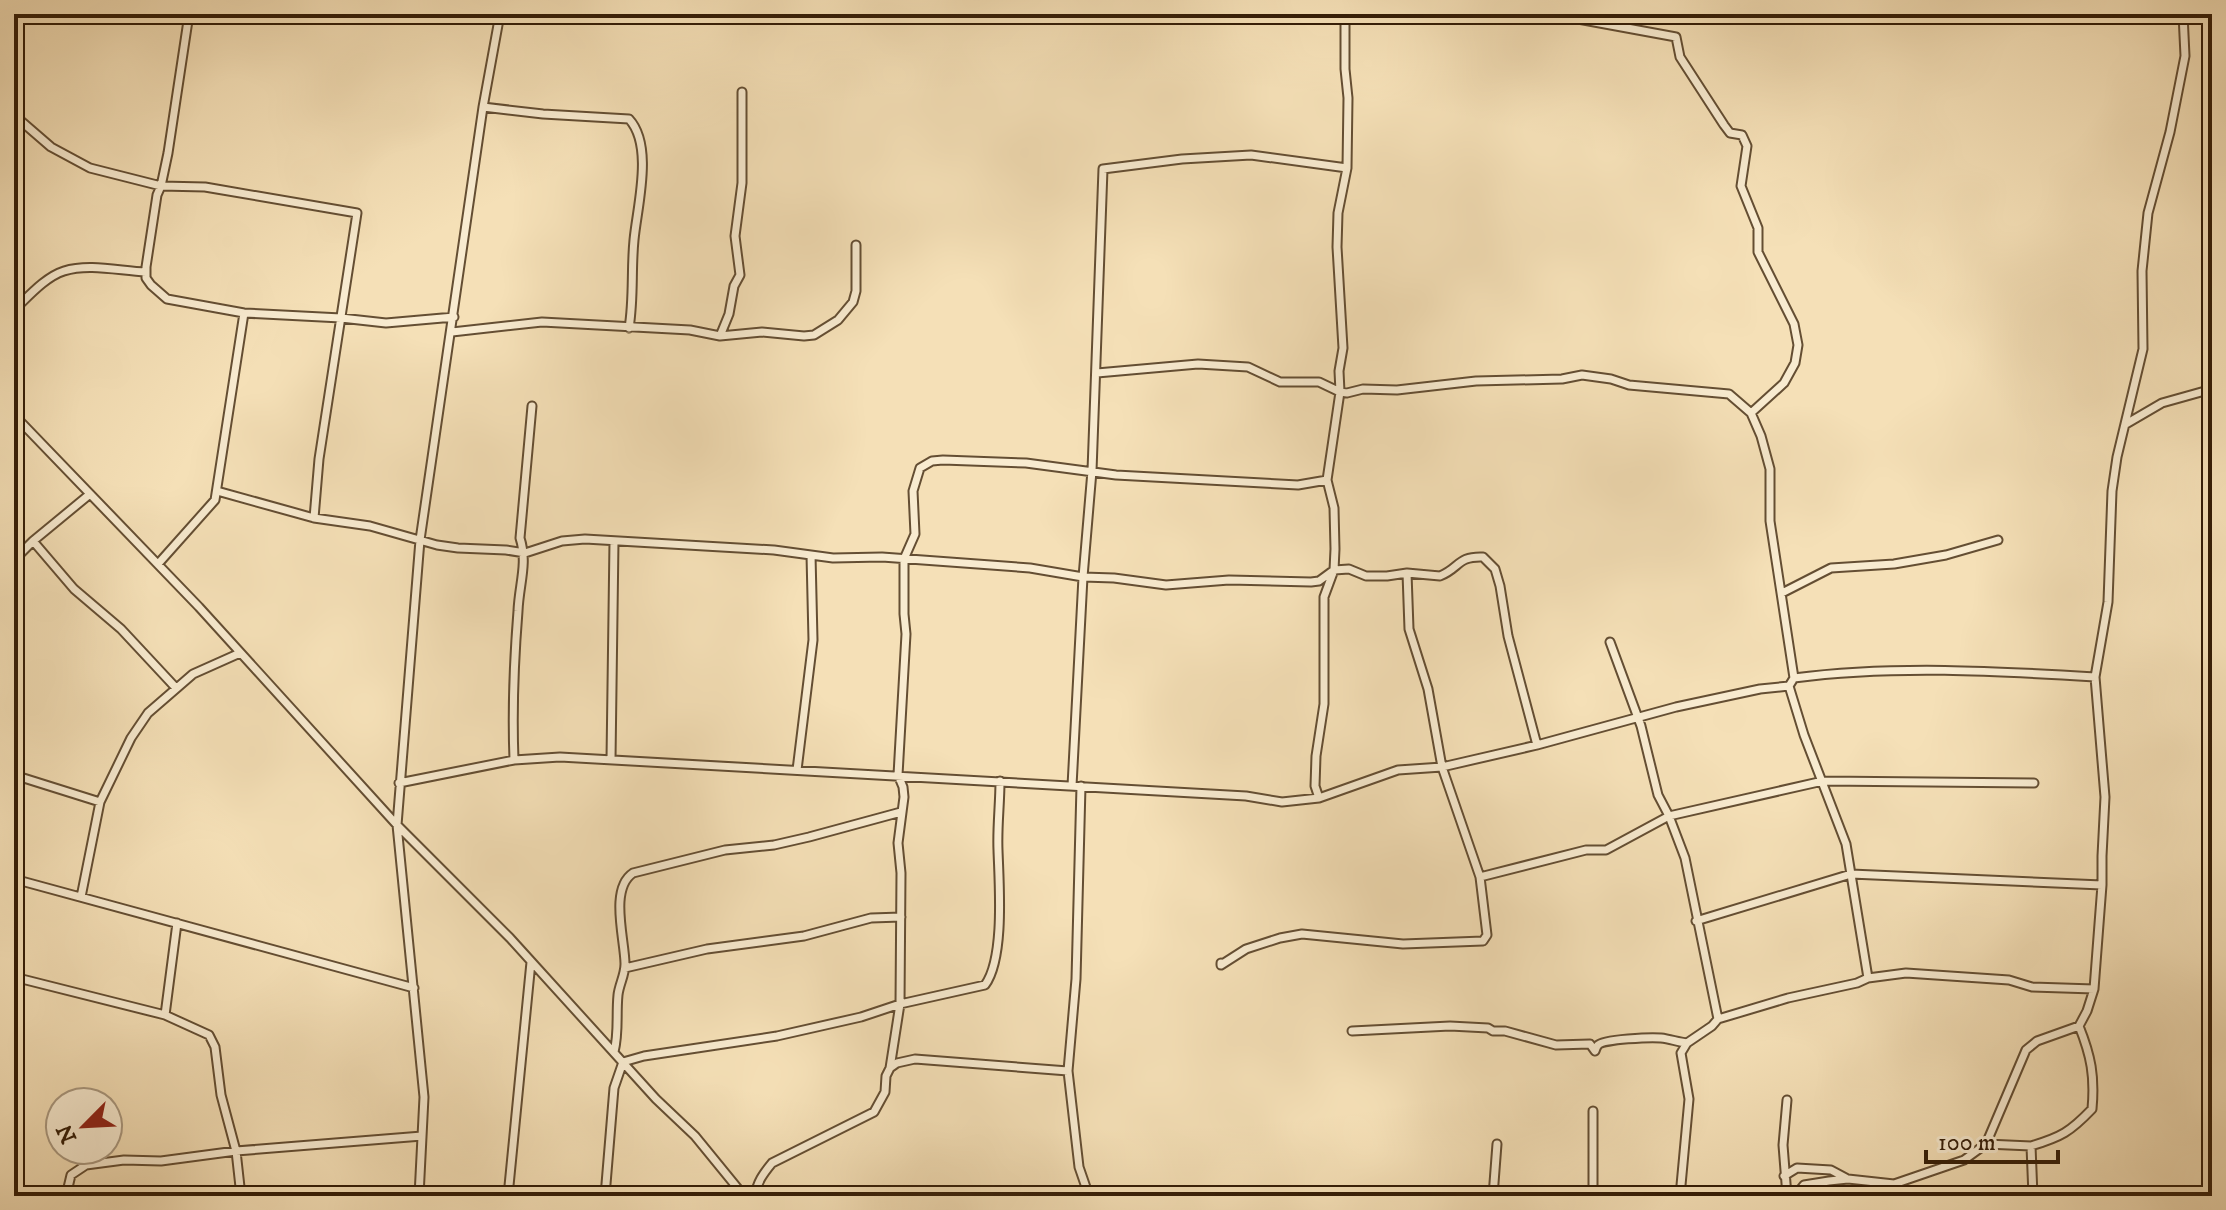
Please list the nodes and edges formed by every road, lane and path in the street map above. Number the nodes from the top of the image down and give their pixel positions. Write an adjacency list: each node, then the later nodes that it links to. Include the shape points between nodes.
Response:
1 (189, 14): 10 (street)
2 (500, 14): 7 (street)
3 (1347, 14): 9 (street)
4 (1565, 14): 24 (street, via 1676,37 1680,57 1724,125 1730,133 1742,135 1747,146 1741,186 1758,228 1758,252 1794,324 1798,345 1784,383)
5 (2183, 14): 26 (street, via 2185,56 2148,213 2143,349)
6 (742, 92): 19 (street, via 742,183 735,236 740,275)
7 (483, 107): 15 (street); 17 (street, via 632,121 643,163)
8 (14, 115): 10 (street, via 51,147 90,168)
9 (1347, 168): 20 (street, via 1251,155 1103,169); 22 (street, via 1338,213)
10 (161, 186): 12 (street); 16 (street, via 205,187 357,213)
11 (856, 245): 19 (street, via 856,291 838,320 814,335)
12 (146, 272): 13 (street, via 63,272); 14 (street, via 151,285 167,299)
13 (14, 310)
14 (244, 313): 16 (street); 29 (street)
15 (454, 317): 16 (street, via 386,323); 18 (street)
16 (341, 318): 31 (street)
17 (629, 328): 18 (street, via 542,322); 19 (street)
18 (452, 332): 32 (street)
19 (720, 336)
20 (1097, 373): 22 (street, via 1198,364 1248,367 1280,382 1319,382); 27 (street)
21 (2212, 389): 26 (street, via 2162,403)
22 (1340, 392): 24 (street, via 1582,375 1729,394); 28 (street)
23 (532, 406): 36 (street, via 520,538)
24 (1751, 413): 44 (street, via 1770,469 1770,521)
25 (14, 415): 30 (street)
26 (2126, 424): 47 (street, via 2112,491 2108,602)
27 (1092, 471): 28 (street, via 1298,485); 38 (street, via 956,460 925,464 914,482 915,534); 43 (street)
28 (1327, 480): 41 (street, via 1334,508)
29 (217, 491): 31 (street); 40 (street, via 215,500)
30 (90, 494): 34 (street); 40 (street)
31 (314, 518): 32 (street)
32 (420, 540): 36 (street); 61 (street)
33 (1998, 540): 44 (street, via 1894,564 1831,568)
34 (33, 541): 39 (street); 50 (street, via 74,589 121,629)
35 (614, 541): 36 (street, via 562,541); 37 (street); 53 (street)
36 (525, 553): 54 (street, via 512,708)
37 (811, 555): 38 (street); 56 (street, via 813,640)
38 (904, 559): 43 (street); 58 (street, via 906,634)
39 (14, 560)
40 (158, 564): 46 (street)
41 (1334, 570): 42 (street, via 1366,576); 43 (street, via 1311,582 1166,585); 64 (street, via 1324,597 1324,704 1315,786)
42 (1407, 573): 52 (street, via 1445,575 1463,559 1474,557 1491,563); 55 (street, via 1409,629 1428,689)
43 (1083, 577): 63 (street)
44 (1782, 593): 48 (street)
45 (1610, 642): 51 (street)
46 (240, 653): 50 (street, via 193,674); 68 (street)
47 (2095, 677): 48 (street, via 1884,671); 72 (street, via 2105,797)
48 (1794, 678): 49 (street)
49 (1789, 686): 51 (street); 60 (street)
50 (176, 688): 65 (street, via 148,713 131,738)
51 (1638, 718): 52 (street); 67 (street, via 1658,795)
52 (1537, 745): 55 (street)
53 (611, 759): 54 (street); 56 (street)
54 (514, 760): 61 (street)
55 (1442, 767): 64 (street, via 1398,770); 70 (street)
56 (797, 770): 58 (street)
57 (14, 775): 65 (street)
58 (898, 775): 59 (street); 66 (street, via 904,797)
59 (1000, 781): 63 (street); 84 (street, via 998,942 988,981 981,987)
60 (1823, 781): 62 (street); 67 (street); 69 (street)
61 (399, 783): 68 (street)
62 (2034, 783)
63 (1076, 786): 64 (street, via 1282,802); 93 (street, via 1076,979)
64 (1319, 798)
65 (100, 802): 73 (street)
66 (901, 812): 74 (street); 79 (street, via 633,873 625,880 621,905)
67 (1669, 816): 70 (street, via 1606,850 1586,850); 75 (street, via 1685,858)
68 (397, 825): 77 (street); 82 (street)
69 (1851, 874): 72 (street); 75 (street); 81 (street)
70 (1480, 877): 78 (street, via 1487,935 1483,941 1403,944 1302,934 1265,942)
71 (14, 879): 73 (street)
72 (2102, 885): 83 (street)
73 (81, 897): 76 (street)
74 (901, 917): 79 (street, via 871,918 804,936 707,949); 84 (street)
75 (1696, 921): 86 (street)
76 (177, 923): 82 (street); 85 (street)
77 (531, 962): 90 (street); 106 (street)
78 (1221, 963)
79 (625, 968): 90 (street)
80 (14, 977): 85 (street)
81 (1868, 978): 83 (street, via 1906,973); 86 (street)
82 (414, 988): 96 (street, via 424,1097)
83 (2094, 989): 87 (street)
84 (900, 1004): 91 (street, via 777,1036); 92 (street)
85 (165, 1015): 100 (street, via 213,1041)
86 (1718, 1019): 89 (street)
87 (2079, 1026): 98 (street, via 2026,1050); 99 (street, via 2094,1075 2092,1109 2072,1130)
88 (1352, 1031): 89 (street, via 1488,1028 1556,1045 1590,1044 1595,1051 1605,1042 1623,1040)
89 (1687, 1043): 113 (street, via 1681,1053 1689,1099)
90 (614, 1052): 91 (street)
91 (623, 1062): 107 (street, via 614,1088); 108 (street)
92 (890, 1068): 93 (street, via 915,1059); 109 (street, via 874,1112 772,1163)
93 (1068, 1071): 110 (street, via 1079,1167)
94 (1787, 1100): 101 (street)
95 (1593, 1111): 112 (street)
96 (422, 1136): 100 (street); 105 (street)
97 (1497, 1144): 111 (street)
98 (1986, 1144): 99 (street); 102 (street, via 1964,1160 1894,1184)
99 (2031, 1146): 116 (street)
100 (236, 1151): 103 (street, via 86,1165 71,1175); 104 (street)
101 (1784, 1176): 102 (street, via 1797,1168 1831,1170); 114 (street)
102 (1848, 1179): 115 (street, via 1804,1185)
103 (66, 1196)
104 (241, 1196)
105 (419, 1196)
106 (508, 1196)
107 (605, 1196)
108 (744, 1196)
109 (755, 1196)
110 (1089, 1196)
111 (1493, 1196)
112 (1593, 1196)
113 (1680, 1196)
114 (1787, 1196)
115 (1795, 1196)
116 (2033, 1196)

